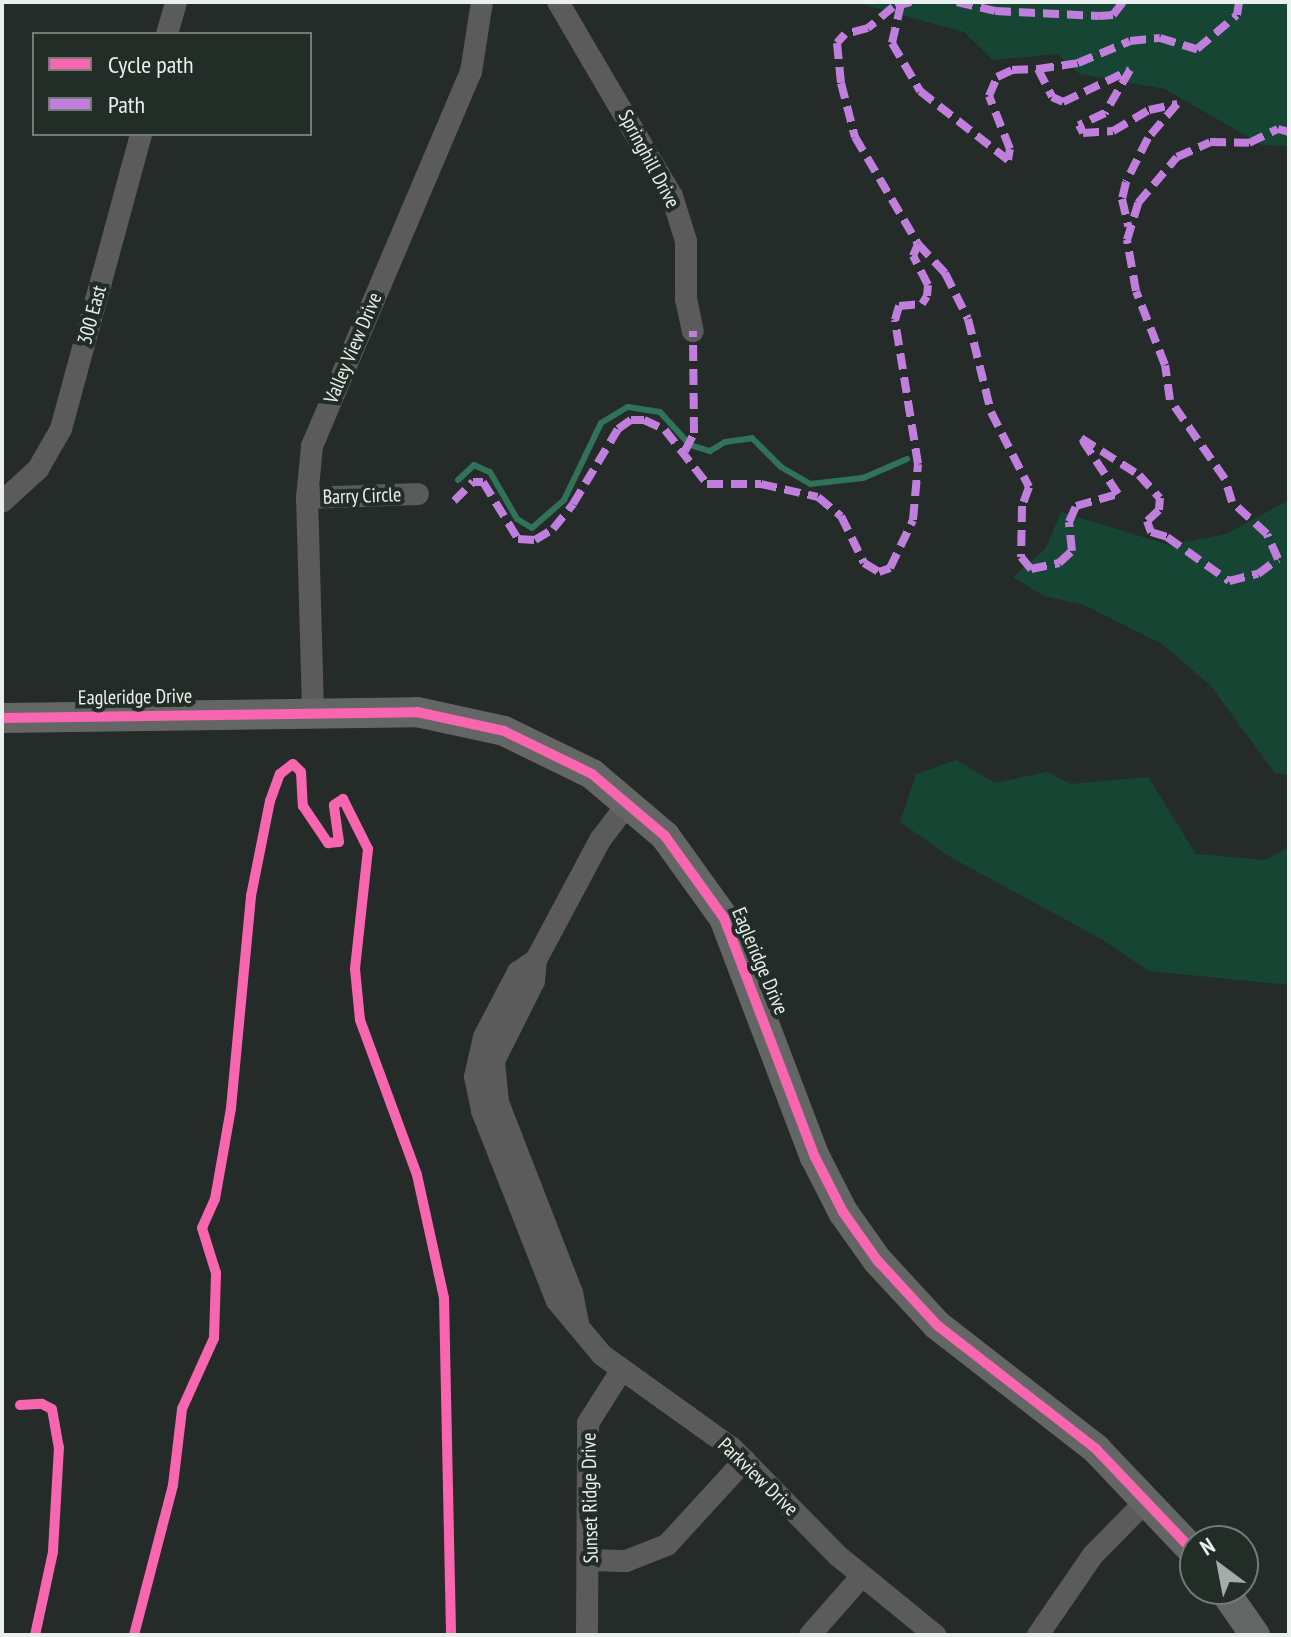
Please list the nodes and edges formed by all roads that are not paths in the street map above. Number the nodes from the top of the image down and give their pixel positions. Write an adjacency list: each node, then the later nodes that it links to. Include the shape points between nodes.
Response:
1 (176, 2): 4 (street)
2 (482, 2): 8 (street, Valley View Drive, via 471,72 317,430)
3 (558, 2): 6 (street, Springhill Drive, via 672,196 686,241 686,299)
4 (168, 32)
5 (140, 136): 9 (street, 300 East, via 61,429 23,486)
6 (693, 331)
7 (418, 494): 8 (street, Barry Circle)
8 (307, 498): 10 (street, Valley View Drive)
9 (2, 502)
10 (313, 710): 11 (main road, Eagleridge Drive); 12 (main road, Eagleridge Drive, via 417,712 474,723 561,756)
11 (2, 718)
12 (629, 802): 13 (street, Parkview Drive, via 600,840 536,960 518,972 476,1064 476,1090 557,1301); 15 (main road, Eagleridge Drive, via 681,854 724,918 815,1157 856,1232 937,1325 1066,1423)
13 (621, 1371): 14 (street, Parkview Drive); 17 (street, Sunset Ridge Drive, via 588,1423)
14 (745, 1460): 17 (street, via 667,1545 635,1559); 18 (street, Parkview Drive)
15 (1148, 1499): 16 (main road, Eagleridge Drive); 23 (street, via 1093,1555)
16 (1179, 1535)
17 (591, 1560): 20 (street, Sunset Ridge Drive)
18 (861, 1577): 21 (street); 22 (street, Parkview Drive)
19 (1234, 1605): 24 (main road)
20 (587, 1635)
21 (810, 1635)
22 (935, 1635)
23 (1038, 1635)
24 (1255, 1635)

